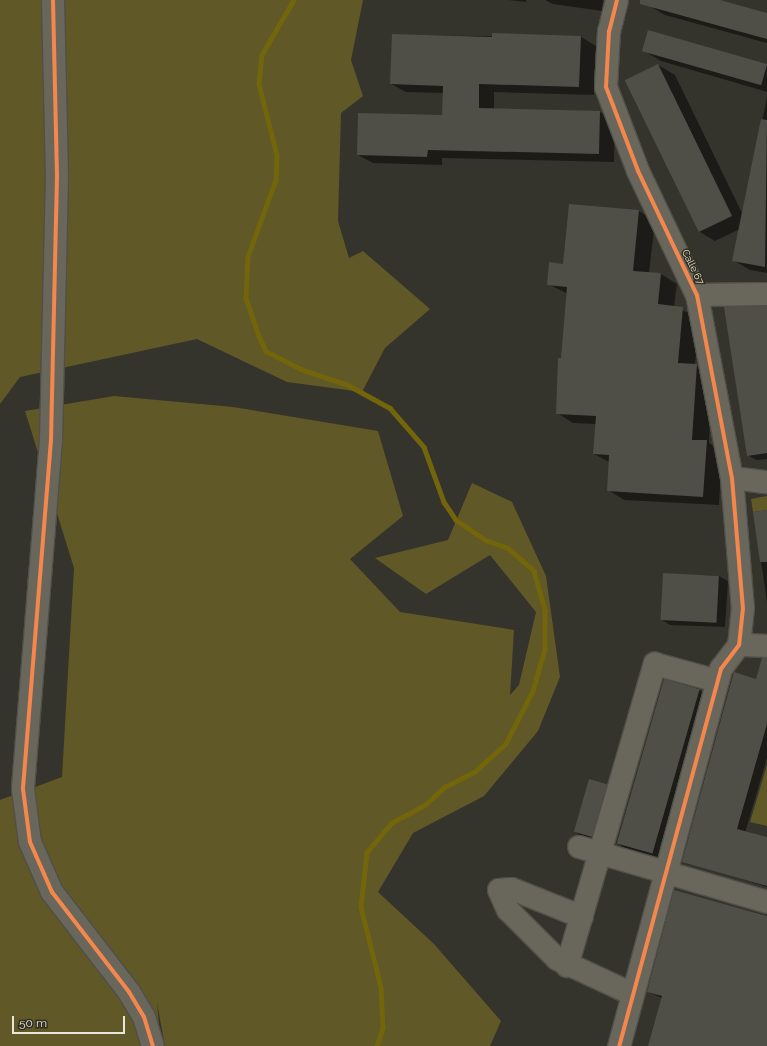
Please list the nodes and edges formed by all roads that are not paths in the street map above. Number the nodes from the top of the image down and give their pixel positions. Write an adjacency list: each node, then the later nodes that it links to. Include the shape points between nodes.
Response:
1 (53, 0): 17 (street, via 57,176 51,440 24,789 30,842 52,892 129,992 144,1017)
2 (617, 0): 4 (street, Calle 67, via 609,31 606,87 638,171)
3 (767, 294): 4 (street)
4 (697, 295): 5 (street, Calle 67)
5 (732, 478): 6 (street); 7 (street, Calle 67, via 743,608)
6 (767, 482)
7 (739, 645): 8 (street); 9 (street, via 721,669)
8 (767, 646)
9 (718, 681): 11 (street, via 656,664); 12 (street)
10 (579, 847): 11 (street)
11 (600, 853): 12 (street); 14 (street)
12 (665, 873): 13 (street); 16 (street)
13 (767, 902)
14 (582, 917): 15 (street); 15 (street, via 512,889 499,890 508,910)
15 (567, 966): 16 (street)
16 (632, 994): 18 (street)
17 (153, 1046)
18 (619, 1046)

